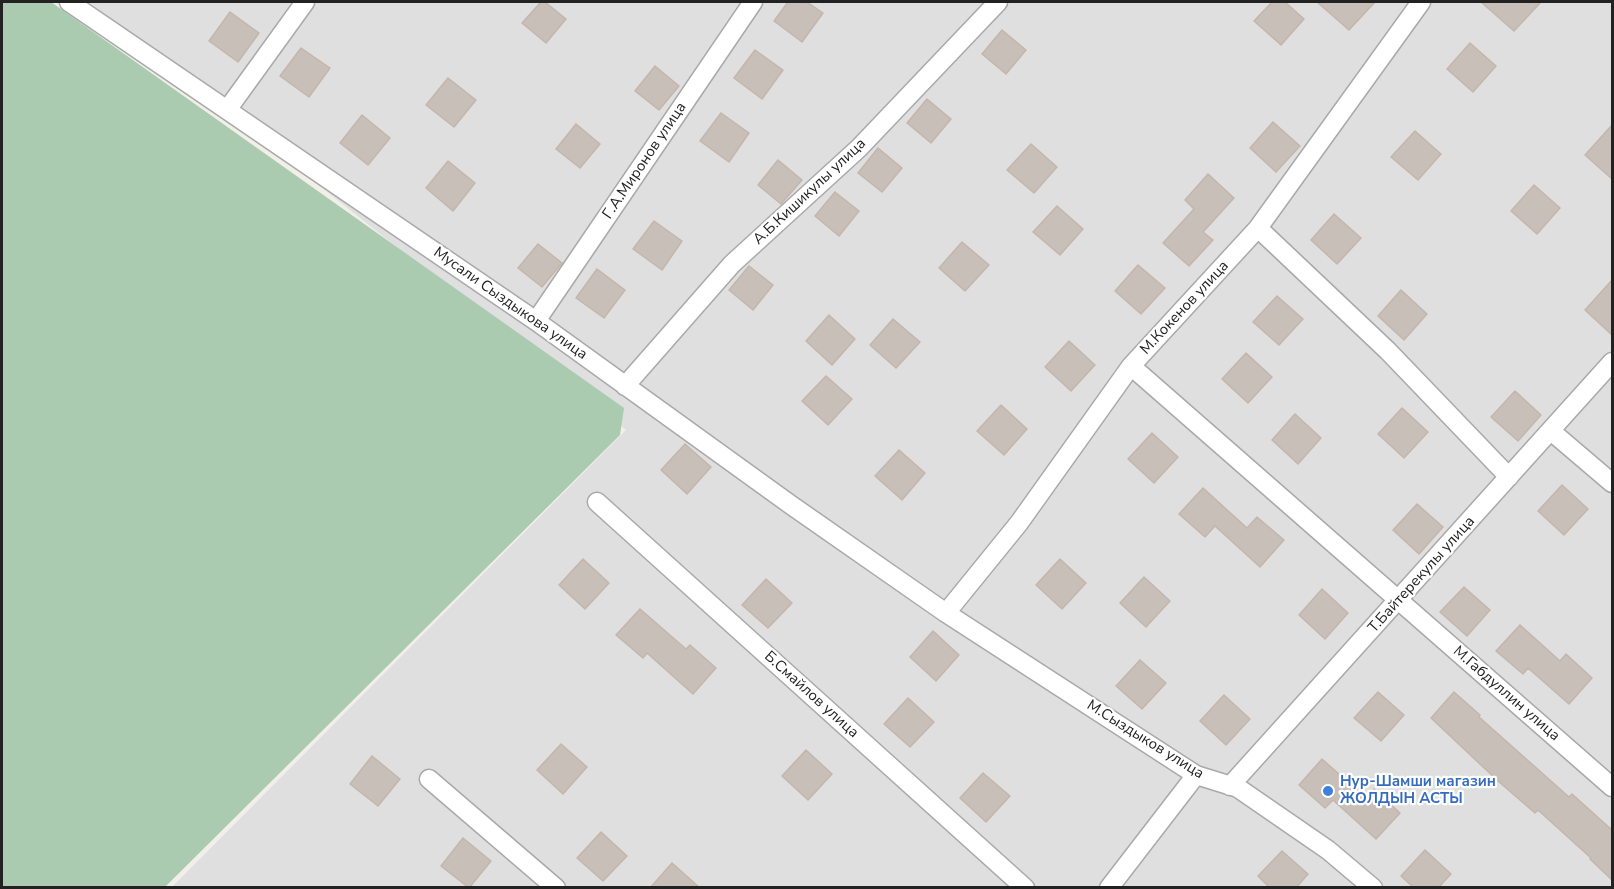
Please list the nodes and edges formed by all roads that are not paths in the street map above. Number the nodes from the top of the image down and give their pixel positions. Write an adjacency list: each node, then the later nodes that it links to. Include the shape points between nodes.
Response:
1 (69, 2): 6 (street, Мусали Сыздыкова улица)
2 (305, 2): 6 (street)
3 (753, 2): 8 (street, Г.А.Миронов улица)
4 (998, 2): 11 (street, А.Б.Кишикулы улица, via 859,148 732,264)
5 (1420, 2): 7 (street, М.Кокенов улица)
6 (227, 110): 8 (street, Мусали Сыздыкова улица)
7 (1258, 228): 10 (street, М.Кокенов улица); 13 (street, via 1388,351)
8 (536, 321): 11 (street, Мусали Сыздыкова улица)
9 (1612, 362): 12 (street, Т.Байтерекулы улица)
10 (1131, 366): 16 (street, М.Габдуллин улица); 17 (street, М.Кокенов улица, via 1019,523)
11 (625, 386): 17 (street, Мусали Сыздыкова улица)
12 (1551, 431): 13 (street, Т.Байтерекулы улица); 14 (street)
13 (1509, 477): 16 (street, Т.Байтерекулы улица)
14 (1612, 483)
15 (597, 502): 23 (street, Б.Смайлов улица)
16 (1399, 601): 20 (street, Т.Байтерекулы улица); 21 (street, М.Габдуллин улица)
17 (946, 613): 18 (street, М.Сыздыков улица)
18 (1196, 775): 20 (street, М.Сыздыков улица); 24 (street)
19 (429, 779): 22 (street)
20 (1230, 786): 25 (street, М.Сыздыков улица, via 1328,850)
21 (1612, 787)
22 (556, 888)
23 (1025, 888)
24 (1109, 888)
25 (1373, 888)

